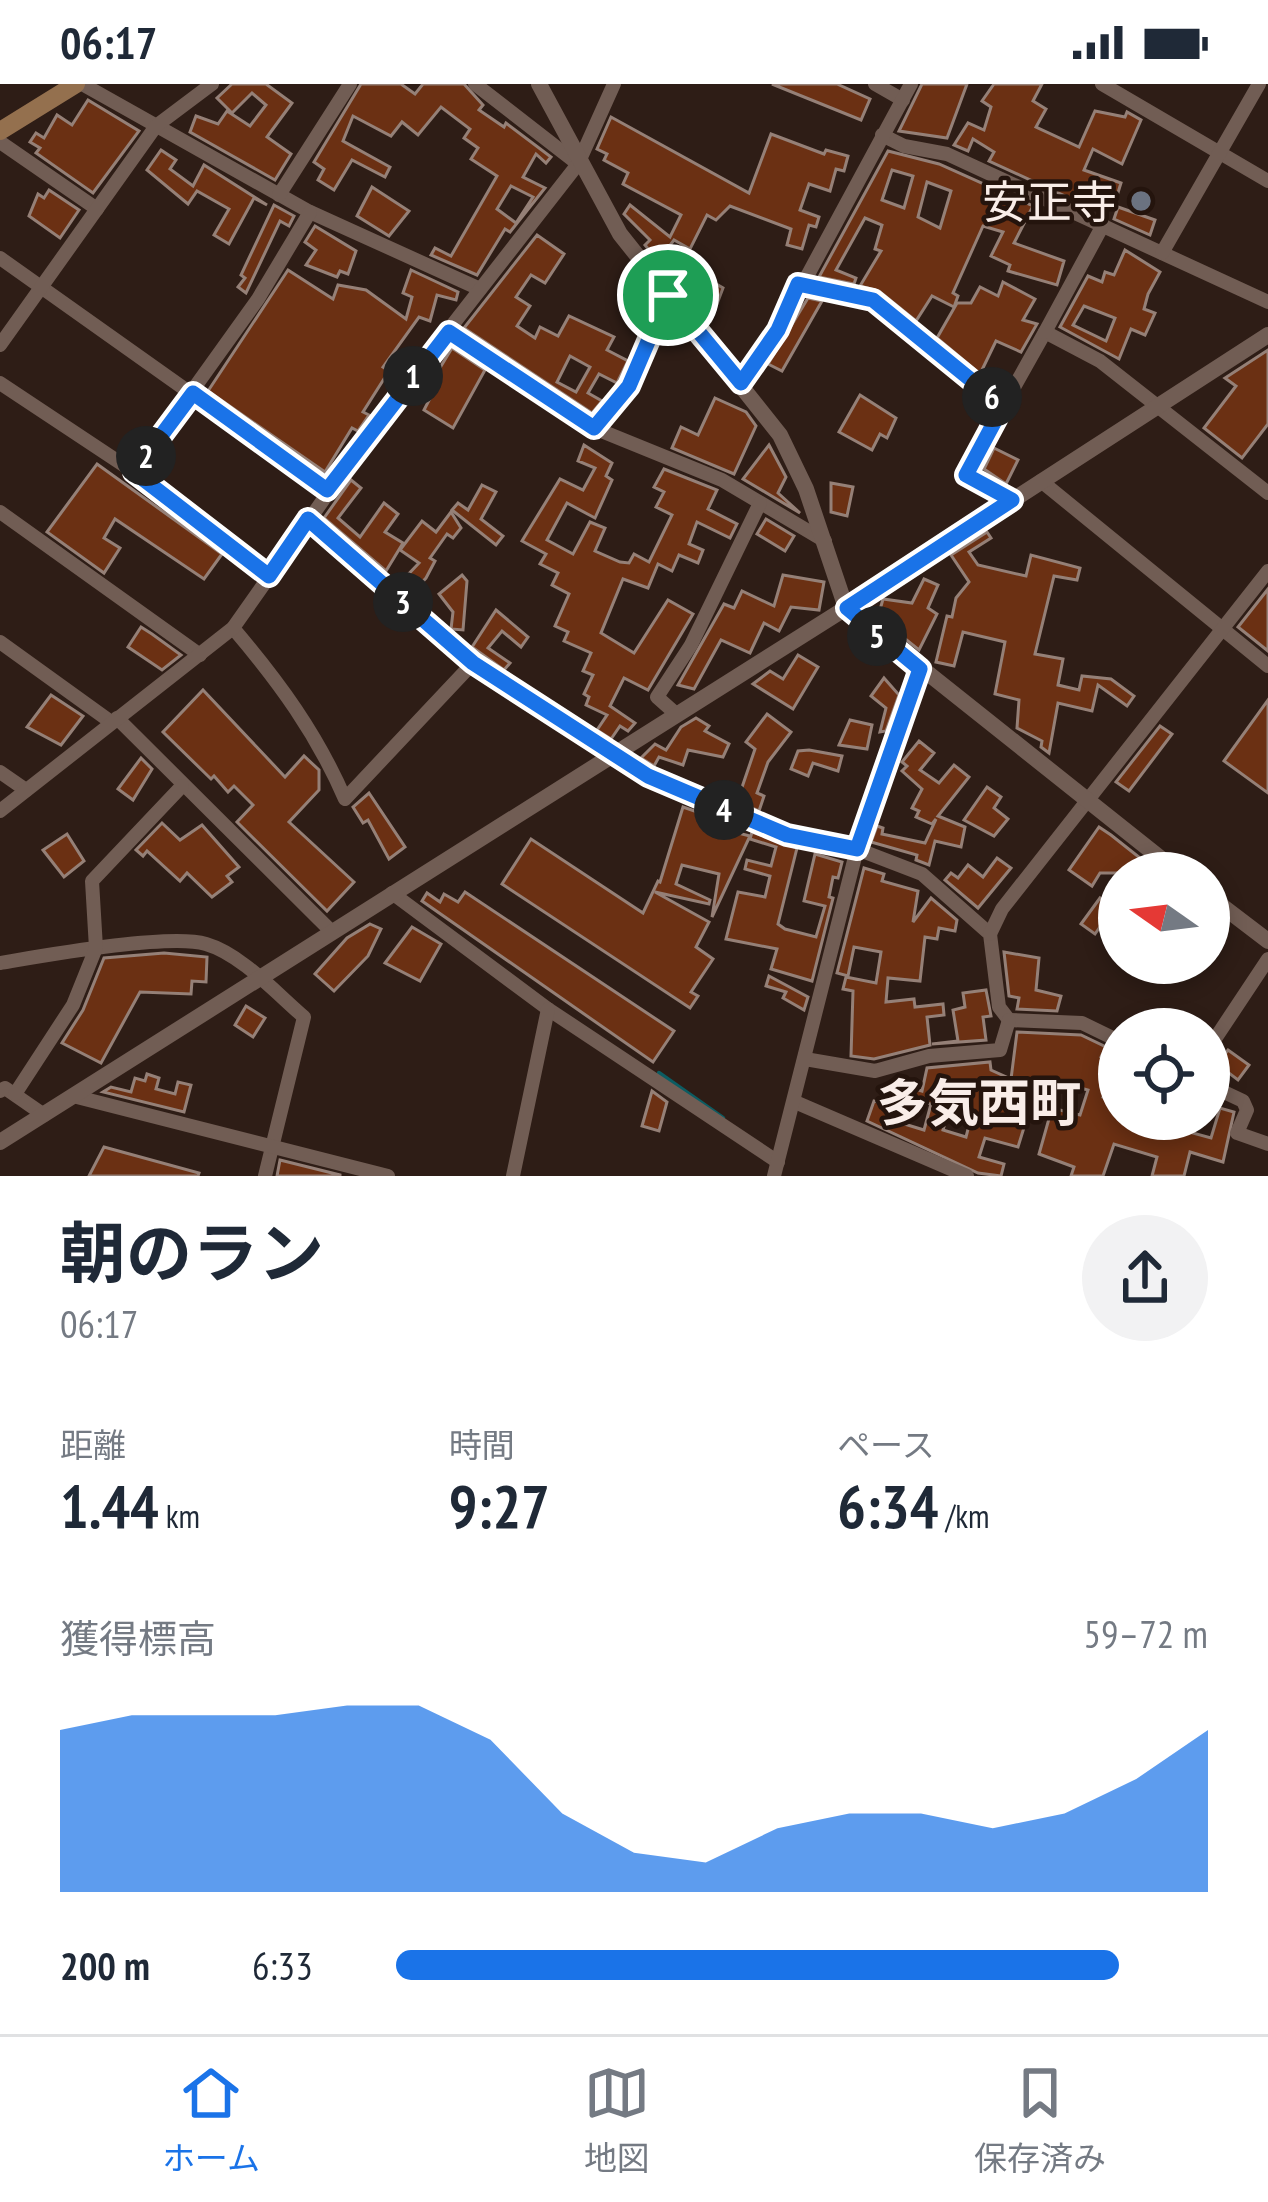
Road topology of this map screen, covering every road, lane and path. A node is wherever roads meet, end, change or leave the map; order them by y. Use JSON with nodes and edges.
{"nodes":[{"id":1,"x":80,"y":84,"type":"edge"},
{"id":2,"x":212,"y":84,"type":"edge"},
{"id":3,"x":350,"y":84,"type":"edge"},
{"id":4,"x":475,"y":84,"type":"edge"},
{"id":5,"x":539,"y":84,"type":"edge"},
{"id":6,"x":614,"y":84,"type":"edge"},
{"id":7,"x":875,"y":84,"type":"edge"},
{"id":8,"x":911,"y":84,"type":"edge"},
{"id":9,"x":1102,"y":84,"type":"edge"},
{"id":10,"x":1259,"y":84,"type":"edge"},
{"id":11,"x":903,"y":100,"type":"junction"},
{"id":12,"x":156,"y":126,"type":"junction"},
{"id":13,"x":0,"y":130,"type":"edge"},
{"id":14,"x":883,"y":135,"type":"junction"},
{"id":15,"x":0,"y":142,"type":"edge"},
{"id":16,"x":1220,"y":151,"type":"junction"},
{"id":17,"x":578,"y":164,"type":"junction"},
{"id":18,"x":1268,"y":181,"type":"edge"},
{"id":19,"x":279,"y":196,"type":"junction"},
{"id":20,"x":97,"y":209,"type":"junction"},
{"id":21,"x":310,"y":212,"type":"junction"},
{"id":22,"x":1103,"y":226,"type":"junction"},
{"id":23,"x":1162,"y":253,"type":"junction"},
{"id":24,"x":0,"y":258,"type":"edge"},
{"id":25,"x":798,"y":284,"type":"junction"},
{"id":26,"x":41,"y":287,"type":"junction"},
{"id":27,"x":480,"y":289,"type":"junction"},
{"id":28,"x":668,"y":295,"type":"junction"},
{"id":29,"x":1268,"y":302,"type":"edge"},
{"id":30,"x":449,"y":332,"type":"junction"},
{"id":31,"x":1045,"y":332,"type":"junction"},
{"id":32,"x":1268,"y":334,"type":"edge"},
{"id":33,"x":0,"y":345,"type":"edge"},
{"id":34,"x":0,"y":382,"type":"edge"},
{"id":35,"x":741,"y":383,"type":"junction"},
{"id":36,"x":193,"y":393,"type":"junction"},
{"id":37,"x":1003,"y":406,"type":"junction"},
{"id":38,"x":1156,"y":406,"type":"junction"},
{"id":39,"x":594,"y":428,"type":"junction"},
{"id":40,"x":134,"y":472,"type":"junction"},
{"id":41,"x":1041,"y":481,"type":"junction"},
{"id":42,"x":327,"y":490,"type":"junction"},
{"id":43,"x":1268,"y":494,"type":"edge"},
{"id":44,"x":1012,"y":500,"type":"junction"},
{"id":45,"x":760,"y":503,"type":"junction"},
{"id":46,"x":0,"y":512,"type":"edge"},
{"id":47,"x":308,"y":519,"type":"junction"},
{"id":48,"x":825,"y":541,"type":"junction"},
{"id":49,"x":1268,"y":571,"type":"edge"},
{"id":50,"x":269,"y":576,"type":"junction"},
{"id":51,"x":847,"y":608,"type":"junction"},
{"id":52,"x":233,"y":628,"type":"junction"},
{"id":53,"x":1222,"y":629,"type":"junction"},
{"id":54,"x":0,"y":642,"type":"edge"},
{"id":55,"x":200,"y":655,"type":"junction"},
{"id":56,"x":473,"y":663,"type":"junction"},
{"id":57,"x":1268,"y":666,"type":"edge"},
{"id":58,"x":920,"y":669,"type":"junction"},
{"id":59,"x":675,"y":713,"type":"junction"},
{"id":60,"x":114,"y":720,"type":"junction"},
{"id":61,"x":615,"y":751,"type":"junction"},
{"id":62,"x":0,"y":772,"type":"edge"},
{"id":63,"x":182,"y":786,"type":"junction"},
{"id":64,"x":26,"y":790,"type":"junction"},
{"id":65,"x":1086,"y":802,"type":"junction"},
{"id":66,"x":0,"y":811,"type":"edge"},
{"id":67,"x":857,"y":849,"type":"junction"},
{"id":68,"x":1151,"y":852,"type":"edge"},
{"id":69,"x":392,"y":892,"type":"junction"},
{"id":70,"x":1230,"y":912,"type":"edge"},
{"id":71,"x":330,"y":930,"type":"junction"},
{"id":72,"x":990,"y":934,"type":"junction"},
{"id":73,"x":1268,"y":941,"type":"edge"},
{"id":74,"x":96,"y":948,"type":"junction"},
{"id":75,"x":1268,"y":959,"type":"edge"},
{"id":76,"x":0,"y":963,"type":"edge"},
{"id":77,"x":257,"y":976,"type":"junction"},
{"id":78,"x":548,"y":1009,"type":"junction"},
{"id":79,"x":1230,"y":1016,"type":"edge"},
{"id":80,"x":1010,"y":1020,"type":"junction"},
{"id":81,"x":1098,"y":1031,"type":"edge"},
{"id":82,"x":806,"y":1059,"type":"junction"},
{"id":83,"x":8,"y":1092,"type":"edge"},
{"id":84,"x":1230,"y":1095,"type":"edge"},
{"id":85,"x":73,"y":1096,"type":"junction"},
{"id":86,"x":795,"y":1102,"type":"junction"},
{"id":87,"x":44,"y":1114,"type":"junction"},
{"id":88,"x":0,"y":1142,"type":"edge"},
{"id":89,"x":1268,"y":1144,"type":"edge"},
{"id":90,"x":272,"y":1147,"type":"junction"},
{"id":91,"x":776,"y":1169,"type":"edge"},
{"id":92,"x":265,"y":1176,"type":"edge"},
{"id":93,"x":388,"y":1176,"type":"edge"},
{"id":94,"x":513,"y":1176,"type":"edge"},
{"id":95,"x":968,"y":1176,"type":"edge"}],
"edges":[{"from":1,"to":12,"type":"street"},
{"from":1,"to":13,"type":"main road"},
{"from":2,"to":12,"type":"street"},
{"from":3,"to":19,"type":"street"},
{"from":4,"to":17,"type":"street"},
{"from":5,"to":17,"type":"street"},
{"from":6,"to":17,"type":"street"},
{"from":7,"to":11,"type":"street"},
{"from":8,"to":11,"type":"street"},
{"from":9,"to":16,"type":"street"},
{"from":10,"to":16,"type":"street"},
{"from":11,"to":14,"type":"street"},
{"from":12,"to":19,"type":"street"},
{"from":12,"to":20,"type":"street"},
{"from":14,"to":22,"type":"street"},
{"from":14,"to":25,"type":"street"},
{"from":15,"to":20,"type":"street"},
{"from":16,"to":18,"type":"street"},
{"from":16,"to":23,"type":"street"},
{"from":17,"to":27,"type":"street"},
{"from":17,"to":28,"type":"street"},
{"from":19,"to":21,"type":"street"},
{"from":20,"to":26,"type":"street"},
{"from":21,"to":27,"type":"street"},
{"from":21,"to":36,"type":"street"},
{"from":22,"to":23,"type":"street"},
{"from":22,"to":31,"type":"street"},
{"from":23,"to":29,"type":"street"},
{"from":24,"to":26,"type":"street"},
{"from":25,"to":35,"type":"street"},
{"from":25,"to":37,"type":"street"},
{"from":26,"to":33,"type":"street"},
{"from":26,"to":36,"type":"street"},
{"from":27,"to":30,"type":"street"},
{"from":28,"to":35,"type":"street"},
{"from":28,"to":39,"type":"street"},
{"from":30,"to":39,"type":"street"},
{"from":30,"to":42,"type":"street"},
{"from":31,"to":37,"type":"street"},
{"from":31,"to":38,"type":"street"},
{"from":32,"to":38,"type":"street"},
{"from":34,"to":40,"type":"street"},
{"from":35,"to":48,"type":"street"},
{"from":36,"to":40,"type":"street"},
{"from":36,"to":42,"type":"street"},
{"from":37,"to":44,"type":"street"},
{"from":38,"to":41,"type":"street"},
{"from":38,"to":43,"type":"street"},
{"from":39,"to":45,"type":"street"},
{"from":40,"to":50,"type":"street"},
{"from":41,"to":44,"type":"street"},
{"from":41,"to":53,"type":"street"},
{"from":42,"to":47,"type":"street"},
{"from":44,"to":51,"type":"street"},
{"from":45,"to":48,"type":"street"},
{"from":45,"to":59,"type":"street"},
{"from":46,"to":55,"type":"street"},
{"from":47,"to":50,"type":"street"},
{"from":47,"to":56,"type":"street"},
{"from":48,"to":51,"type":"street"},
{"from":49,"to":53,"type":"street"},
{"from":50,"to":52,"type":"street"},
{"from":51,"to":58,"type":"street"},
{"from":51,"to":59,"type":"street"},
{"from":52,"to":55,"type":"street"},
{"from":52,"to":56,"type":"street"},
{"from":53,"to":57,"type":"street"},
{"from":53,"to":65,"type":"street"},
{"from":54,"to":60,"type":"street"},
{"from":55,"to":60,"type":"street"},
{"from":56,"to":61,"type":"street"},
{"from":58,"to":65,"type":"street"},
{"from":58,"to":67,"type":"street"},
{"from":59,"to":61,"type":"street"},
{"from":60,"to":63,"type":"street"},
{"from":60,"to":64,"type":"street"},
{"from":61,"to":67,"type":"street"},
{"from":61,"to":69,"type":"street"},
{"from":62,"to":64,"type":"street"},
{"from":63,"to":71,"type":"street"},
{"from":63,"to":74,"type":"street"},
{"from":64,"to":66,"type":"street"},
{"from":65,"to":68,"type":"street"},
{"from":65,"to":72,"type":"street"},
{"from":67,"to":72,"type":"street"},
{"from":67,"to":82,"type":"street"},
{"from":69,"to":71,"type":"street"},
{"from":69,"to":78,"type":"street"},
{"from":70,"to":73,"type":"street"},
{"from":71,"to":77,"type":"street"},
{"from":72,"to":80,"type":"street"},
{"from":74,"to":76,"type":"street"},
{"from":74,"to":77,"type":"street"},
{"from":74,"to":83,"type":"street"},
{"from":75,"to":79,"type":"street"},
{"from":77,"to":85,"type":"street"},
{"from":77,"to":90,"type":"street"},
{"from":78,"to":91,"type":"street"},
{"from":78,"to":94,"type":"street"},
{"from":80,"to":81,"type":"street"},
{"from":80,"to":82,"type":"street"},
{"from":82,"to":86,"type":"street"},
{"from":83,"to":87,"type":"street"},
{"from":84,"to":89,"type":"street"},
{"from":85,"to":87,"type":"street"},
{"from":85,"to":90,"type":"street"},
{"from":86,"to":91,"type":"street"},
{"from":86,"to":95,"type":"street"},
{"from":87,"to":88,"type":"street"},
{"from":90,"to":92,"type":"street"},
{"from":90,"to":93,"type":"street"}]}
